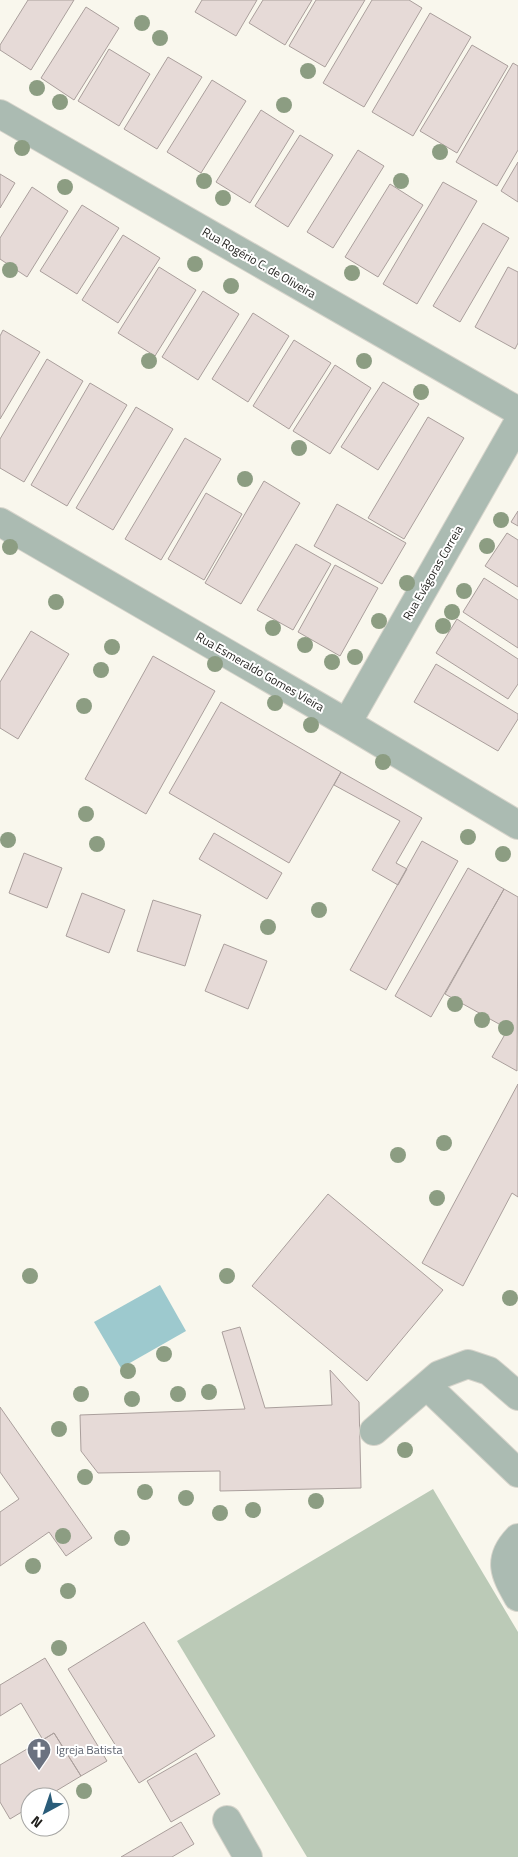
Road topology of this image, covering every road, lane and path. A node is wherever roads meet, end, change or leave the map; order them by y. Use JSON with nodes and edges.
{"nodes":[{"id":1,"x":0,"y":114,"type":"edge"},
{"id":2,"x":518,"y":411,"type":"edge"},
{"id":3,"x":518,"y":424,"type":"edge"},
{"id":4,"x":0,"y":522,"type":"edge"},
{"id":5,"x":347,"y":723,"type":"junction"},
{"id":6,"x":518,"y":825,"type":"edge"},
{"id":7,"x":427,"y":1386,"type":"junction"},
{"id":8,"x":518,"y":1396,"type":"edge"},
{"id":9,"x":374,"y":1431,"type":"dead end"},
{"id":10,"x":518,"y":1473,"type":"edge"},
{"id":11,"x":518,"y":1538,"type":"edge"},
{"id":12,"x":518,"y":1597,"type":"edge"},
{"id":13,"x":227,"y":1820,"type":"dead end"},
{"id":14,"x":248,"y":1857,"type":"edge"}],
"edges":[{"from":1,"to":2,"type":"street","name":"Rua Rogério C. de Oliveira"},
{"from":3,"to":5,"type":"street","name":"Rua Evágoras Correia"},
{"from":4,"to":5,"type":"street","name":"Rua Esmeraldo Gomes Vieira"},
{"from":5,"to":6,"type":"street","name":"Rua Esmeraldo Gomes Vieira"},
{"from":7,"to":8,"type":"street"},
{"from":7,"to":9,"type":"street"},
{"from":7,"to":10,"type":"street"},
{"from":11,"to":12,"type":"street"},
{"from":13,"to":14,"type":"street"}]}
